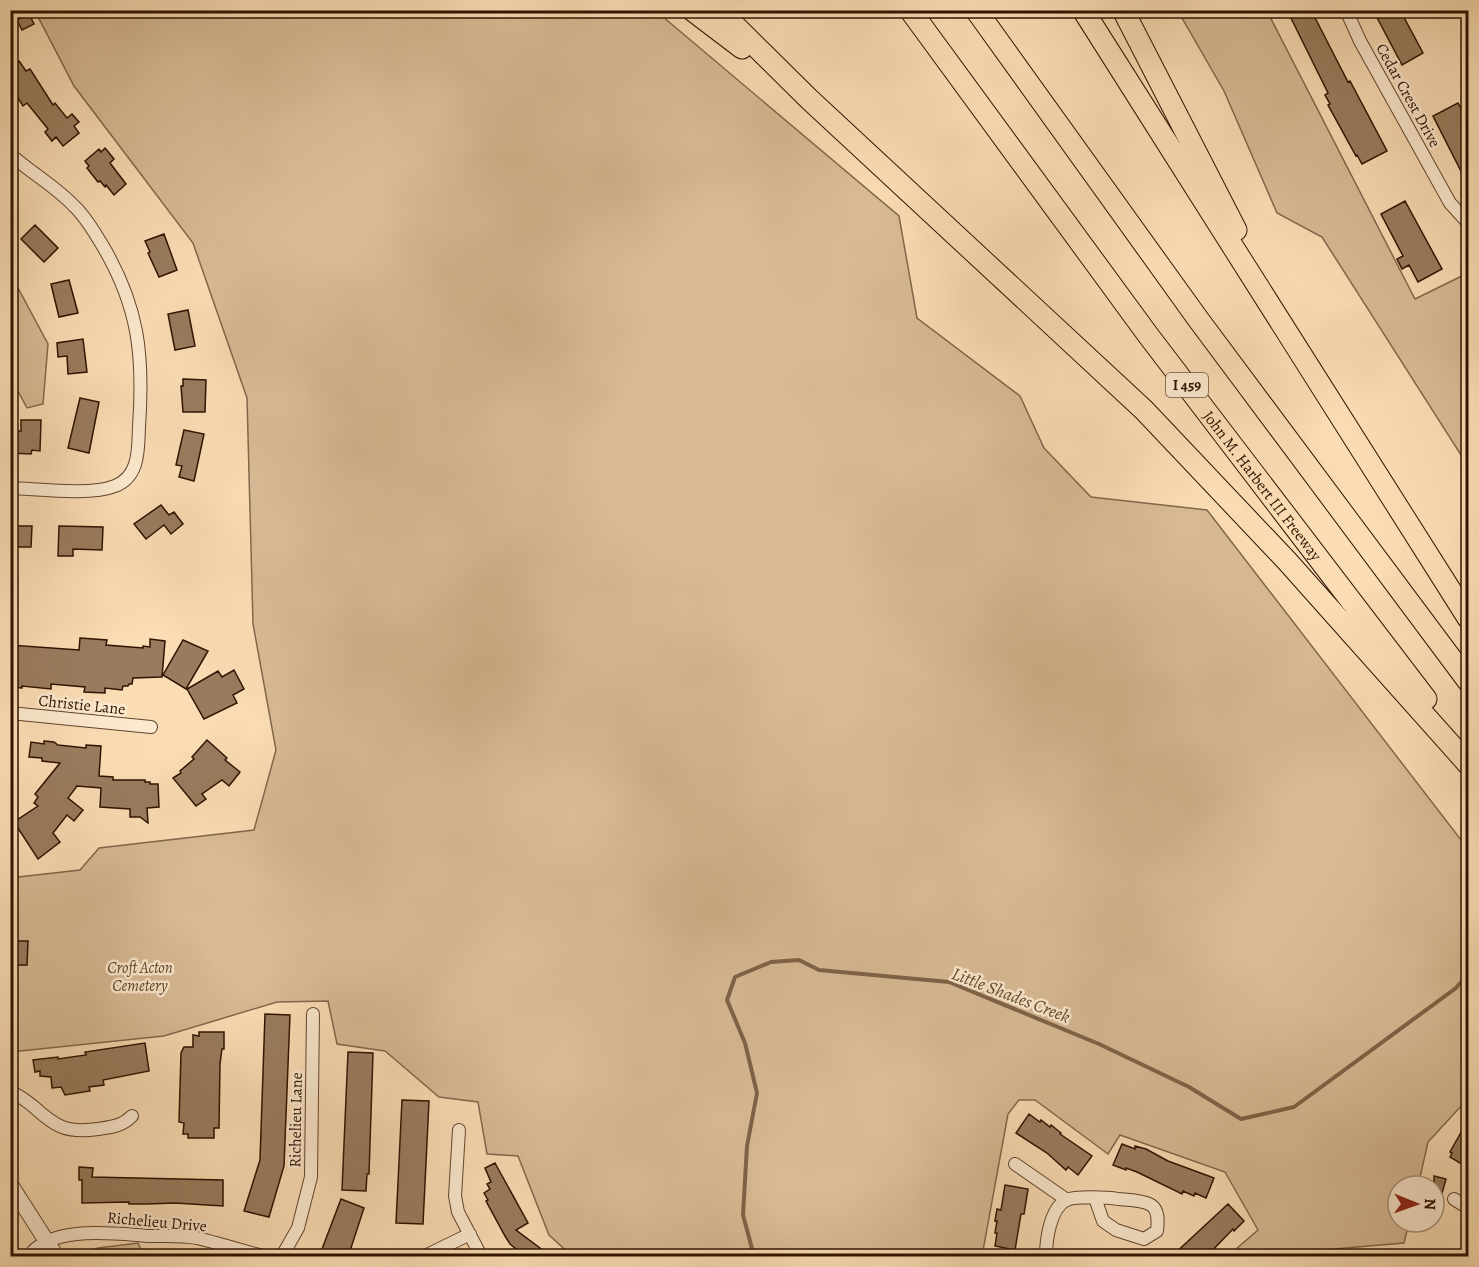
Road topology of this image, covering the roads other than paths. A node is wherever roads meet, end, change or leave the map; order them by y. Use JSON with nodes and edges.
{"nodes":[{"id":1,"x":692,"y":10,"type":"edge"},
{"id":2,"x":719,"y":10,"type":"edge"},
{"id":3,"x":910,"y":10,"type":"edge"},
{"id":4,"x":976,"y":10,"type":"edge"},
{"id":5,"x":1083,"y":10,"type":"edge"},
{"id":6,"x":1123,"y":10,"type":"edge"},
{"id":7,"x":1346,"y":10,"type":"edge"},
{"id":8,"x":809,"y":99,"type":"junction"},
{"id":9,"x":10,"y":154,"type":"edge"},
{"id":10,"x":1468,"y":223,"type":"edge"},
{"id":11,"x":1339,"y":417,"type":"junction"},
{"id":12,"x":10,"y":488,"type":"edge"},
{"id":13,"x":1468,"y":618,"type":"edge"},
{"id":14,"x":1468,"y":681,"type":"edge"},
{"id":15,"x":10,"y":713,"type":"edge"},
{"id":16,"x":151,"y":727,"type":"dead end"},
{"id":17,"x":1468,"y":757,"type":"edge"},
{"id":18,"x":1468,"y":764,"type":"edge"},
{"id":19,"x":313,"y":1014,"type":"dead end"},
{"id":20,"x":10,"y":1092,"type":"edge"},
{"id":21,"x":132,"y":1116,"type":"dead end"},
{"id":22,"x":459,"y":1130,"type":"dead end"},
{"id":23,"x":1016,"y":1164,"type":"dead end"},
{"id":24,"x":10,"y":1184,"type":"edge"},
{"id":25,"x":1095,"y":1198,"type":"junction"},
{"id":26,"x":1454,"y":1199,"type":"dead end"},
{"id":27,"x":1067,"y":1200,"type":"junction"},
{"id":28,"x":1468,"y":1208,"type":"edge"},
{"id":29,"x":470,"y":1234,"type":"junction"},
{"id":30,"x":47,"y":1242,"type":"junction"},
{"id":31,"x":29,"y":1257,"type":"edge"},
{"id":32,"x":56,"y":1257,"type":"edge"},
{"id":33,"x":264,"y":1257,"type":"edge"},
{"id":34,"x":282,"y":1257,"type":"edge"},
{"id":35,"x":425,"y":1257,"type":"edge"},
{"id":36,"x":482,"y":1257,"type":"edge"},
{"id":37,"x":1046,"y":1257,"type":"edge"}],
"edges":[{"from":1,"to":8,"type":"highway"},
{"from":2,"to":8,"type":"highway"},
{"from":3,"to":17,"type":"highway","name":"John M. Harbert III Freeway","number":"I 459"},
{"from":4,"to":14,"type":"highway","number":"I 459"},
{"from":5,"to":11,"type":"highway"},
{"from":6,"to":11,"type":"highway"},
{"from":7,"to":10,"type":"street","name":"Cedar Crest Drive"},
{"from":8,"to":18,"type":"highway"},
{"from":9,"to":12,"type":"street"},
{"from":11,"to":13,"type":"highway"},
{"from":15,"to":16,"type":"street","name":"Christie Lane"},
{"from":19,"to":34,"type":"street","name":"Richelieu Lane"},
{"from":20,"to":21,"type":"street"},
{"from":22,"to":29,"type":"street"},
{"from":23,"to":27,"type":"street"},
{"from":24,"to":30,"type":"street"},
{"from":25,"to":25,"type":"street"},
{"from":25,"to":27,"type":"street"},
{"from":26,"to":28,"type":"street"},
{"from":27,"to":37,"type":"street"},
{"from":29,"to":35,"type":"street"},
{"from":29,"to":36,"type":"street"},
{"from":30,"to":31,"type":"street"},
{"from":30,"to":32,"type":"street"},
{"from":30,"to":33,"type":"street","name":"Richelieu Drive"}]}
